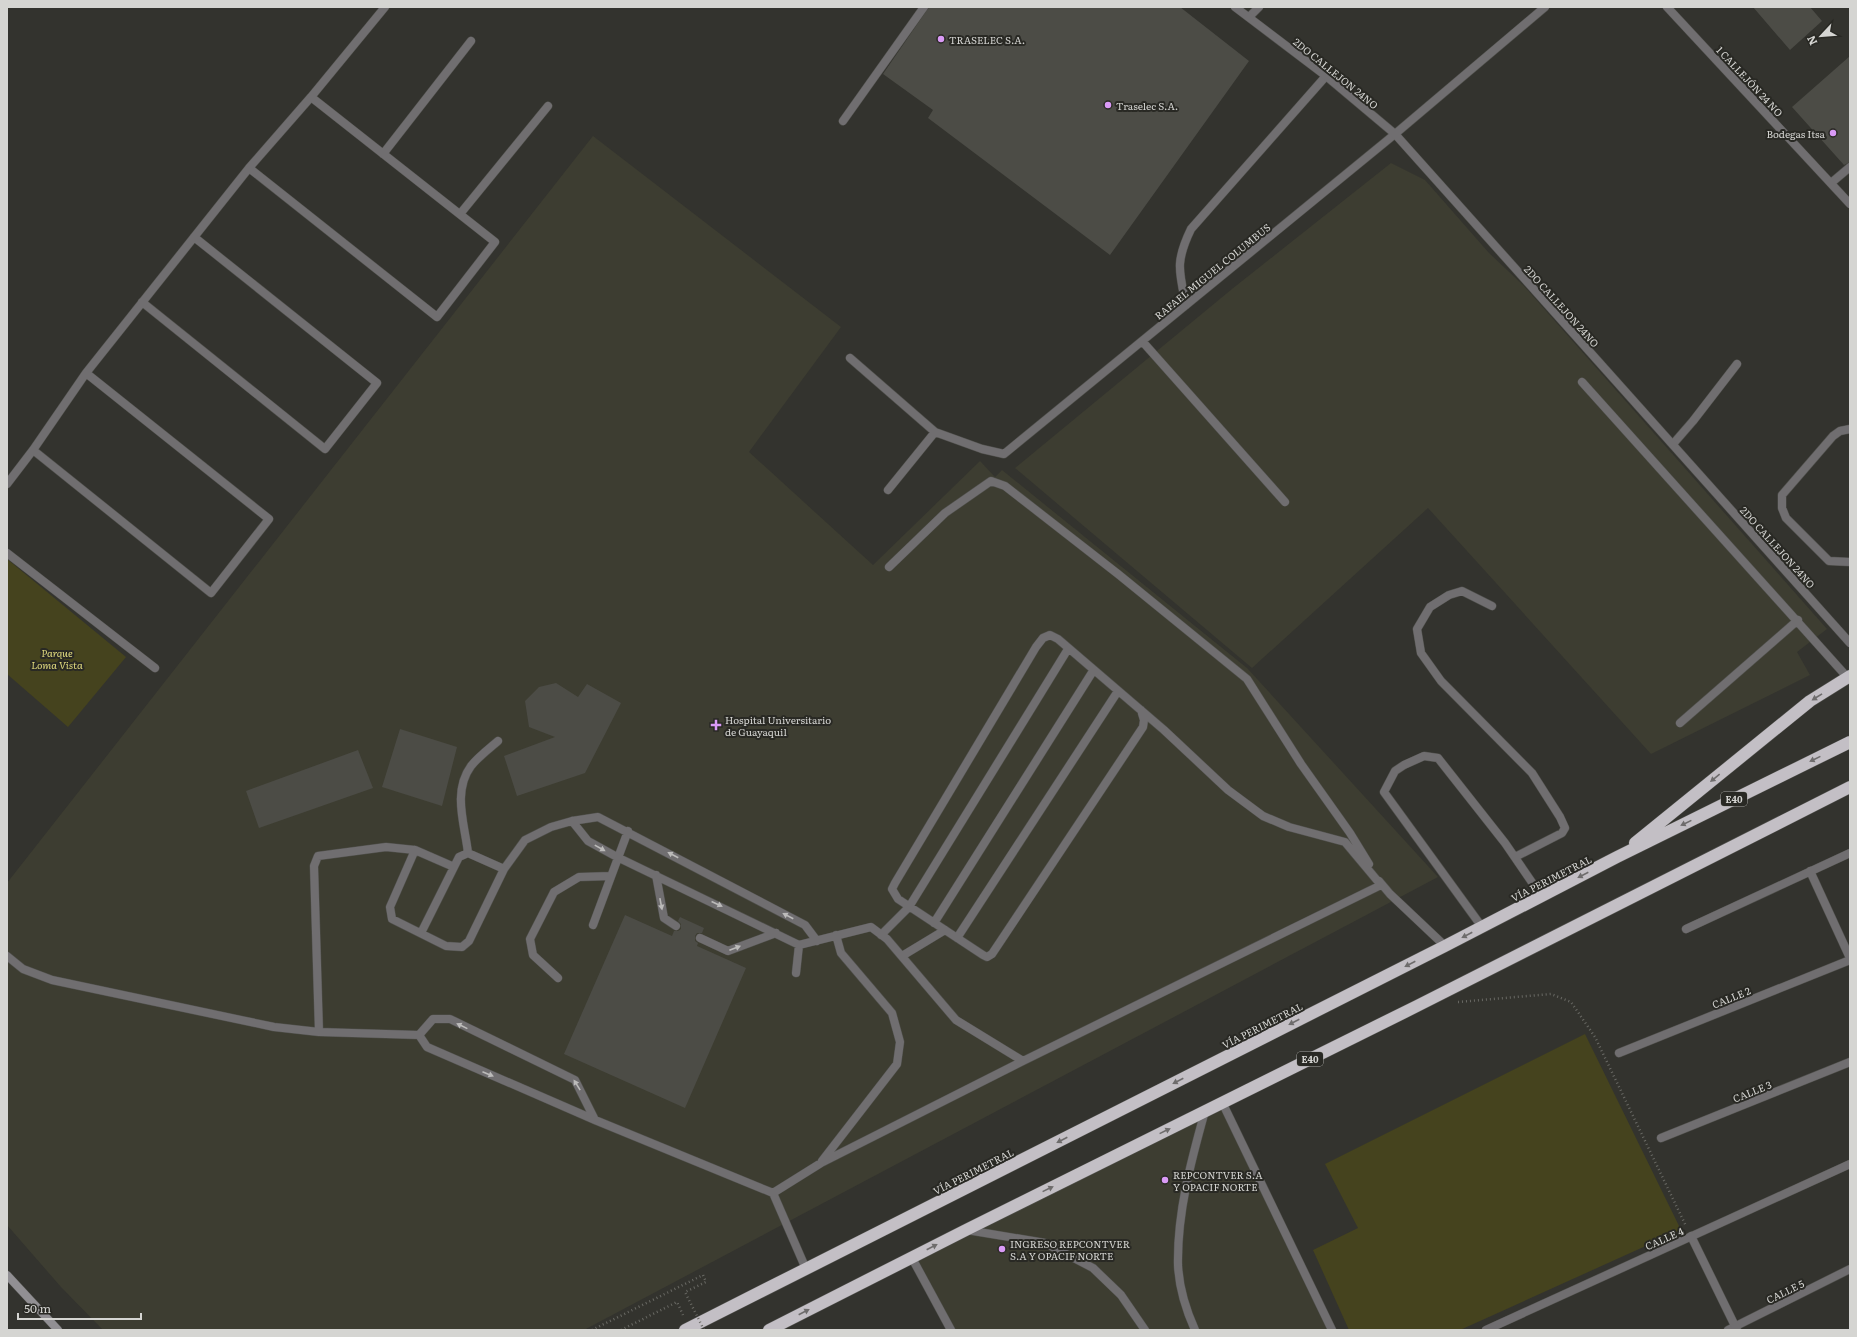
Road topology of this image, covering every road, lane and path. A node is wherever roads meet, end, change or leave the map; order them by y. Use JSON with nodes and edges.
{"nodes":[{"id":1,"x":385,"y":7,"type":"edge"},
{"id":2,"x":924,"y":7,"type":"edge"},
{"id":3,"x":1235,"y":7,"type":"edge"},
{"id":4,"x":1259,"y":7,"type":"edge"},
{"id":5,"x":1545,"y":7,"type":"edge"},
{"id":6,"x":1667,"y":7,"type":"edge"},
{"id":7,"x":1248,"y":17,"type":"junction"},
{"id":8,"x":471,"y":41,"type":"dead end"},
{"id":9,"x":1326,"y":76,"type":"junction"},
{"id":10,"x":311,"y":97,"type":"junction"},
{"id":11,"x":548,"y":106,"type":"dead end"},
{"id":12,"x":842,"y":121,"type":"dead end"},
{"id":13,"x":1396,"y":134,"type":"junction"},
{"id":14,"x":384,"y":154,"type":"junction"},
{"id":15,"x":1850,"y":167,"type":"edge"},
{"id":16,"x":248,"y":168,"type":"junction"},
{"id":17,"x":1831,"y":183,"type":"junction"},
{"id":18,"x":1850,"y":204,"type":"edge"},
{"id":19,"x":460,"y":214,"type":"junction"},
{"id":20,"x":194,"y":236,"type":"junction"},
{"id":21,"x":142,"y":302,"type":"junction"},
{"id":22,"x":1186,"y":305,"type":"junction"},
{"id":23,"x":1142,"y":341,"type":"junction"},
{"id":24,"x":850,"y":358,"type":"dead end"},
{"id":25,"x":1737,"y":364,"type":"dead end"},
{"id":26,"x":86,"y":373,"type":"junction"},
{"id":27,"x":1582,"y":382,"type":"dead end"},
{"id":28,"x":1850,"y":429,"type":"edge"},
{"id":29,"x":935,"y":432,"type":"junction"},
{"id":30,"x":1673,"y":444,"type":"junction"},
{"id":31,"x":33,"y":450,"type":"junction"},
{"id":32,"x":7,"y":484,"type":"edge"},
{"id":33,"x":888,"y":490,"type":"dead end"},
{"id":34,"x":1286,"y":502,"type":"dead end"},
{"id":35,"x":7,"y":553,"type":"edge"},
{"id":36,"x":1850,"y":562,"type":"edge"},
{"id":37,"x":889,"y":567,"type":"dead end"},
{"id":38,"x":1492,"y":606,"type":"dead end"},
{"id":39,"x":1798,"y":620,"type":"junction"},
{"id":40,"x":1850,"y":643,"type":"edge"},
{"id":41,"x":1068,"y":648,"type":"junction"},
{"id":42,"x":155,"y":668,"type":"dead end"},
{"id":43,"x":1093,"y":671,"type":"junction"},
{"id":44,"x":1849,"y":677,"type":"edge"},
{"id":45,"x":1118,"y":691,"type":"junction"},
{"id":46,"x":1141,"y":710,"type":"junction"},
{"id":47,"x":1680,"y":723,"type":"dead end"},
{"id":48,"x":498,"y":740,"type":"dead end"},
{"id":49,"x":1850,"y":742,"type":"edge"},
{"id":50,"x":1848,"y":788,"type":"edge"},
{"id":51,"x":572,"y":821,"type":"junction"},
{"id":52,"x":628,"y":831,"type":"junction"},
{"id":53,"x":415,"y":850,"type":"junction"},
{"id":54,"x":468,"y":853,"type":"junction"},
{"id":55,"x":1850,"y":853,"type":"edge"},
{"id":56,"x":617,"y":857,"type":"junction"},
{"id":57,"x":1618,"y":857,"type":"junction"},
{"id":58,"x":1515,"y":858,"type":"junction"},
{"id":59,"x":454,"y":867,"type":"junction"},
{"id":60,"x":504,"y":869,"type":"junction"},
{"id":61,"x":1810,"y":871,"type":"junction"},
{"id":62,"x":656,"y":875,"type":"junction"},
{"id":63,"x":611,"y":876,"type":"junction"},
{"id":64,"x":1381,"y":885,"type":"junction"},
{"id":65,"x":1542,"y":897,"type":"junction"},
{"id":66,"x":909,"y":907,"type":"junction"},
{"id":67,"x":934,"y":923,"type":"junction"},
{"id":68,"x":593,"y":925,"type":"dead end"},
{"id":69,"x":676,"y":926,"type":"dead end"},
{"id":70,"x":1482,"y":927,"type":"junction"},
{"id":71,"x":1686,"y":929,"type":"dead end"},
{"id":72,"x":945,"y":930,"type":"junction"},
{"id":73,"x":421,"y":933,"type":"junction"},
{"id":74,"x":776,"y":933,"type":"junction"},
{"id":75,"x":881,"y":934,"type":"junction"},
{"id":76,"x":836,"y":935,"type":"junction"},
{"id":77,"x":700,"y":938,"type":"dead end"},
{"id":78,"x":958,"y":938,"type":"junction"},
{"id":79,"x":817,"y":941,"type":"junction"},
{"id":80,"x":799,"y":945,"type":"junction"},
{"id":81,"x":1445,"y":946,"type":"junction"},
{"id":82,"x":7,"y":956,"type":"edge"},
{"id":83,"x":902,"y":956,"type":"junction"},
{"id":84,"x":1850,"y":959,"type":"edge"},
{"id":85,"x":796,"y":973,"type":"dead end"},
{"id":86,"x":558,"y":978,"type":"dead end"},
{"id":87,"x":1457,"y":1002,"type":"dead end"},
{"id":88,"x":319,"y":1032,"type":"junction"},
{"id":89,"x":419,"y":1035,"type":"junction"},
{"id":90,"x":1619,"y":1053,"type":"dead end"},
{"id":91,"x":1023,"y":1061,"type":"junction"},
{"id":92,"x":1850,"y":1062,"type":"edge"},
{"id":93,"x":1222,"y":1102,"type":"junction"},
{"id":94,"x":1205,"y":1111,"type":"junction"},
{"id":95,"x":595,"y":1120,"type":"junction"},
{"id":96,"x":1661,"y":1138,"type":"dead end"},
{"id":97,"x":821,"y":1163,"type":"junction"},
{"id":98,"x":1850,"y":1164,"type":"edge"},
{"id":99,"x":773,"y":1193,"type":"junction"},
{"id":100,"x":966,"y":1230,"type":"junction"},
{"id":101,"x":1691,"y":1236,"type":"junction"},
{"id":102,"x":912,"y":1258,"type":"junction"},
{"id":103,"x":806,"y":1269,"type":"junction"},
{"id":104,"x":1850,"y":1269,"type":"edge"},
{"id":105,"x":7,"y":1275,"type":"edge"},
{"id":106,"x":688,"y":1329,"type":"edge"},
{"id":107,"x":1733,"y":1329,"type":"edge"},
{"id":108,"x":58,"y":1330,"type":"edge"},
{"id":109,"x":592,"y":1330,"type":"edge"},
{"id":110,"x":620,"y":1330,"type":"edge"},
{"id":111,"x":704,"y":1330,"type":"edge"},
{"id":112,"x":769,"y":1330,"type":"edge"},
{"id":113,"x":951,"y":1330,"type":"edge"},
{"id":114,"x":1145,"y":1330,"type":"edge"},
{"id":115,"x":1195,"y":1330,"type":"edge"},
{"id":116,"x":1332,"y":1330,"type":"edge"},
{"id":117,"x":1486,"y":1330,"type":"edge"}],
"edges":[{"from":1,"to":10,"type":"street"},
{"from":2,"to":12,"type":"street"},
{"from":3,"to":7,"type":"street","name":"2DO CALLEJON 24NO"},
{"from":4,"to":7,"type":"street"},
{"from":5,"to":13,"type":"street","name":"RAFAEL MIGUEL COLUMBUS"},
{"from":6,"to":17,"type":"street","name":"1 CALLEJÓN 24 NO"},
{"from":7,"to":9,"type":"street","name":"2DO CALLEJON 24NO"},
{"from":8,"to":14,"type":"street"},
{"from":9,"to":13,"type":"street","name":"2DO CALLEJON 24NO"},
{"from":9,"to":22,"type":"street"},
{"from":10,"to":14,"type":"street"},
{"from":10,"to":16,"type":"street"},
{"from":11,"to":19,"type":"street"},
{"from":13,"to":22,"type":"street","name":"RAFAEL MIGUEL COLUMBUS"},
{"from":13,"to":30,"type":"street","name":"2DO CALLEJON 24NO"},
{"from":14,"to":19,"type":"street"},
{"from":15,"to":17,"type":"street"},
{"from":16,"to":19,"type":"street"},
{"from":16,"to":20,"type":"street"},
{"from":17,"to":18,"type":"street","name":"1 CALLEJÓN 24 NO"},
{"from":20,"to":21,"type":"street"},
{"from":20,"to":21,"type":"street"},
{"from":21,"to":26,"type":"street"},
{"from":22,"to":23,"type":"street","name":"RAFAEL MIGUEL COLUMBUS"},
{"from":23,"to":29,"type":"street","name":"RAFAEL MIGUEL COLUMBUS"},
{"from":23,"to":34,"type":"street"},
{"from":24,"to":29,"type":"street"},
{"from":25,"to":30,"type":"street"},
{"from":26,"to":31,"type":"street"},
{"from":26,"to":31,"type":"street"},
{"from":27,"to":39,"type":"street"},
{"from":28,"to":36,"type":"street"},
{"from":29,"to":33,"type":"street"},
{"from":30,"to":40,"type":"street","name":"2DO CALLEJON 24NO"},
{"from":31,"to":32,"type":"street"},
{"from":35,"to":42,"type":"street"},
{"from":37,"to":64,"type":"street"},
{"from":38,"to":58,"type":"street"},
{"from":39,"to":44,"type":"street"},
{"from":39,"to":47,"type":"street"},
{"from":41,"to":43,"type":"street"},
{"from":41,"to":66,"type":"street"},
{"from":41,"to":66,"type":"street"},
{"from":43,"to":45,"type":"street"},
{"from":43,"to":67,"type":"street"},
{"from":44,"to":57,"type":"highway","one_way":true},
{"from":45,"to":46,"type":"street"},
{"from":45,"to":78,"type":"street"},
{"from":46,"to":64,"type":"street"},
{"from":46,"to":78,"type":"street"},
{"from":48,"to":54,"type":"street"},
{"from":49,"to":57,"type":"highway","name":"VÍA PERIMETRAL","number":"E40","one_way":true},
{"from":50,"to":93,"type":"highway","number":"E40"},
{"from":51,"to":52,"type":"street"},
{"from":51,"to":56,"type":"street","one_way":true},
{"from":51,"to":60,"type":"street"},
{"from":52,"to":56,"type":"street"},
{"from":79,"to":52,"type":"street","one_way":true},
{"from":53,"to":59,"type":"street"},
{"from":53,"to":73,"type":"street"},
{"from":53,"to":88,"type":"street"},
{"from":54,"to":59,"type":"street"},
{"from":54,"to":60,"type":"street"},
{"from":55,"to":61,"type":"street"},
{"from":56,"to":62,"type":"street"},
{"from":56,"to":63,"type":"street"},
{"from":57,"to":65,"type":"highway","name":"VÍA PERIMETRAL","number":"E40","one_way":true},
{"from":58,"to":65,"type":"street"},
{"from":58,"to":70,"type":"street"},
{"from":59,"to":73,"type":"street"},
{"from":60,"to":73,"type":"street"},
{"from":61,"to":71,"type":"street"},
{"from":61,"to":84,"type":"street"},
{"from":62,"to":69,"type":"street","one_way":true},
{"from":62,"to":74,"type":"street","one_way":true},
{"from":63,"to":68,"type":"street"},
{"from":63,"to":86,"type":"street"},
{"from":64,"to":81,"type":"street"},
{"from":64,"to":91,"type":"street"},
{"from":65,"to":70,"type":"highway","name":"VÍA PERIMETRAL","number":"E40"},
{"from":66,"to":67,"type":"street"},
{"from":66,"to":75,"type":"street"},
{"from":67,"to":72,"type":"street"},
{"from":70,"to":81,"type":"highway","name":"VÍA PERIMETRAL","number":"E40","one_way":true},
{"from":72,"to":78,"type":"street"},
{"from":72,"to":83,"type":"street"},
{"from":77,"to":74,"type":"street","one_way":true},
{"from":74,"to":80,"type":"street"},
{"from":75,"to":76,"type":"street"},
{"from":75,"to":83,"type":"street"},
{"from":76,"to":79,"type":"street"},
{"from":76,"to":97,"type":"street"},
{"from":79,"to":80,"type":"street"},
{"from":80,"to":85,"type":"street"},
{"from":81,"to":103,"type":"highway","name":"VÍA PERIMETRAL","number":"E40","one_way":true},
{"from":82,"to":88,"type":"street"},
{"from":83,"to":91,"type":"street"},
{"from":84,"to":90,"type":"street","name":"CALLE 2"},
{"from":87,"to":101,"type":"path"},
{"from":88,"to":89,"type":"street"},
{"from":89,"to":95,"type":"street","one_way":true},
{"from":95,"to":89,"type":"street","one_way":true},
{"from":91,"to":97,"type":"street"},
{"from":92,"to":96,"type":"street","name":"CALLE 3"},
{"from":93,"to":94,"type":"highway","number":"E40"},
{"from":93,"to":116,"type":"street"},
{"from":100,"to":94,"type":"highway","number":"E40","one_way":true},
{"from":94,"to":115,"type":"street"},
{"from":95,"to":99,"type":"street"},
{"from":97,"to":99,"type":"street"},
{"from":98,"to":101,"type":"street","name":"CALLE 4"},
{"from":99,"to":103,"type":"street"},
{"from":102,"to":100,"type":"highway","number":"E40","one_way":true},
{"from":100,"to":114,"type":"street"},
{"from":101,"to":107,"type":"street"},
{"from":101,"to":117,"type":"street","name":"CALLE 4"},
{"from":112,"to":102,"type":"highway","number":"E40","one_way":true},
{"from":102,"to":113,"type":"street"},
{"from":103,"to":106,"type":"highway","name":"VÍA PERIMETRAL","number":"E40"},
{"from":104,"to":107,"type":"street","name":"CALLE 5"},
{"from":105,"to":108,"type":"main road"},
{"from":106,"to":110,"type":"path"},
{"from":109,"to":111,"type":"path","bridge":true}]}
